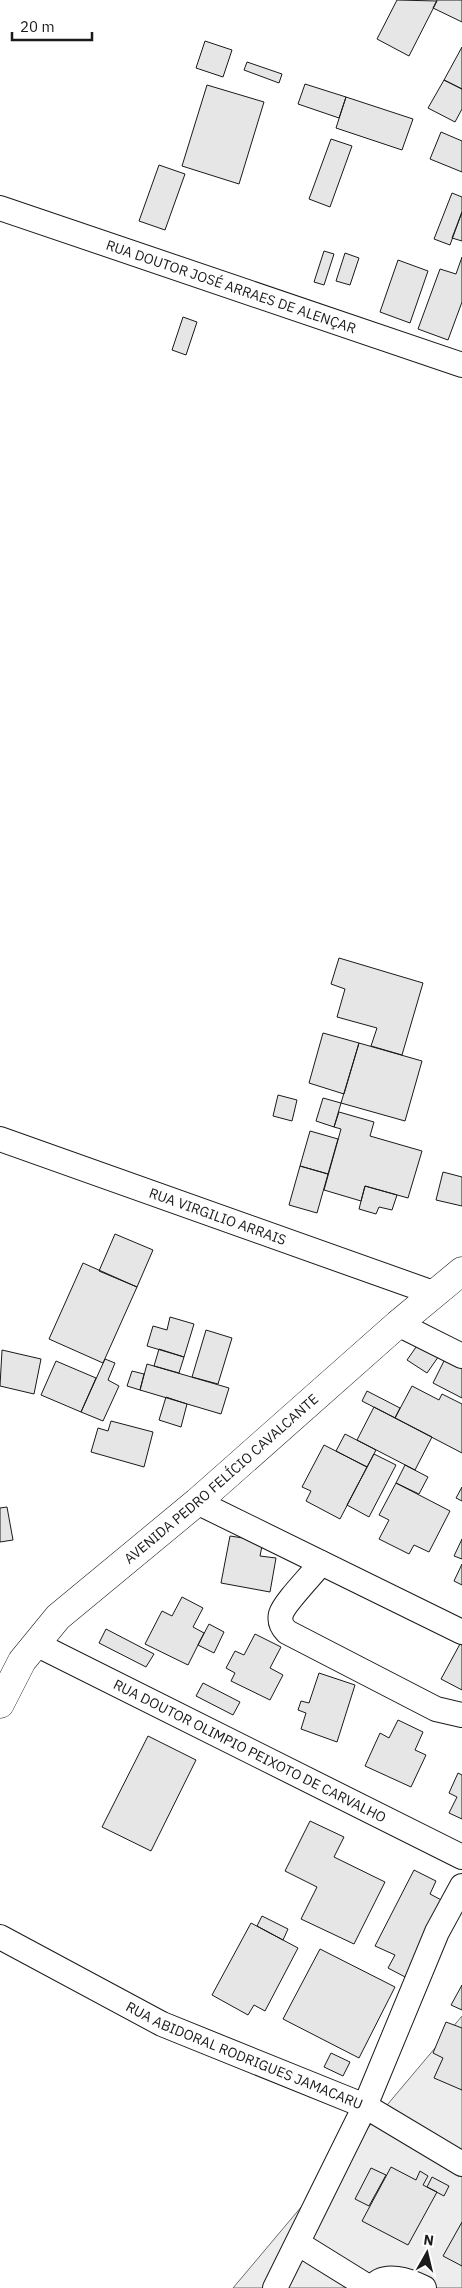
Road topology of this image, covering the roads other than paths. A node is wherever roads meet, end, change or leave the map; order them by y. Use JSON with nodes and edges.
{"nodes":[{"id":1,"x":0,"y":208,"type":"edge"},
{"id":2,"x":462,"y":365,"type":"edge"},
{"id":3,"x":0,"y":1139,"type":"edge"},
{"id":4,"x":462,"y":1271,"type":"edge"},
{"id":5,"x":436,"y":1294,"type":"junction"},
{"id":6,"x":398,"y":1324,"type":"junction"},
{"id":7,"x":462,"y":1356,"type":"edge"},
{"id":8,"x":197,"y":1502,"type":"junction"},
{"id":9,"x":321,"y":1563,"type":"junction"},
{"id":10,"x":462,"y":1632,"type":"edge"},
{"id":11,"x":36,"y":1644,"type":"junction"},
{"id":12,"x":0,"y":1704,"type":"edge"},
{"id":13,"x":462,"y":1715,"type":"edge"},
{"id":14,"x":462,"y":1857,"type":"edge"},
{"id":15,"x":462,"y":1886,"type":"edge"},
{"id":16,"x":0,"y":1937,"type":"edge"},
{"id":17,"x":365,"y":2106,"type":"junction"},
{"id":18,"x":462,"y":2164,"type":"edge"},
{"id":19,"x":299,"y":2244,"type":"junction"},
{"id":20,"x":275,"y":2288,"type":"edge"},
{"id":21,"x":371,"y":2288,"type":"edge"},
{"id":22,"x":424,"y":2288,"type":"edge"}],
"edges":[{"from":1,"to":2,"type":"street","name":"RUA DOUTOR JOSÉ ARRAES DE ALENÇAR"},
{"from":3,"to":5,"type":"street","name":"RUA VIRGILIO ARRAIS"},
{"from":4,"to":5,"type":"street","name":"AVENIDA PEDRO FELÍCIO CAVALCANTE"},
{"from":5,"to":6,"type":"street","name":"AVENIDA PEDRO FELÍCIO CAVALCANTE"},
{"from":6,"to":7,"type":"street"},
{"from":6,"to":8,"type":"street","name":"AVENIDA PEDRO FELÍCIO CAVALCANTE"},
{"from":8,"to":9,"type":"street"},
{"from":8,"to":11,"type":"street","name":"AVENIDA PEDRO FELÍCIO CAVALCANTE"},
{"from":9,"to":10,"type":"street"},
{"from":9,"to":13,"type":"street"},
{"from":11,"to":12,"type":"street","name":"AVENIDA PEDRO FELÍCIO CAVALCANTE"},
{"from":11,"to":14,"type":"street","name":"RUA DOUTOR OLIMPIO PEIXOTO DE CARVALHO"},
{"from":15,"to":17,"type":"street"},
{"from":16,"to":17,"type":"street","name":"RUA ABIDORAL RODRIGUES JAMACARU"},
{"from":17,"to":18,"type":"street"},
{"from":17,"to":19,"type":"street","name":"RUA ABIDORAL RODRIGUES JAMACARU"},
{"from":19,"to":20,"type":"street","name":"RUA ABIDORAL RODRIGUES JAMACARU"},
{"from":19,"to":21,"type":"street"},
{"from":21,"to":22,"type":"street"}]}
